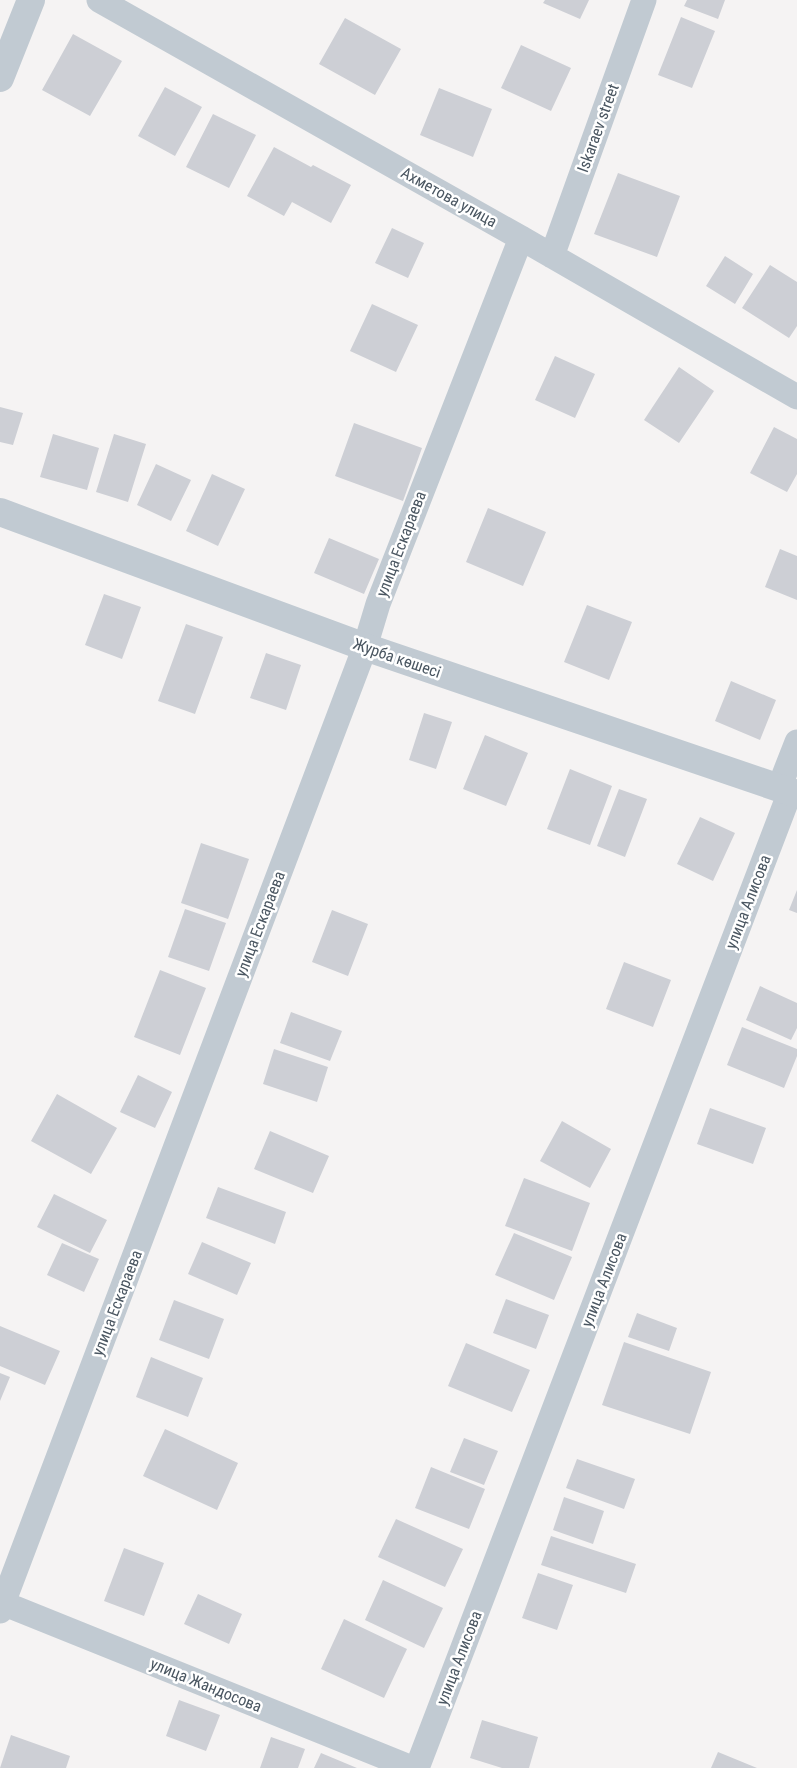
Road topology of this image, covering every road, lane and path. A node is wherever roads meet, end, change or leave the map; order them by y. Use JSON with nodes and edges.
{"nodes":[{"id":1,"x":31,"y":0,"type":"edge"},
{"id":2,"x":99,"y":0,"type":"edge"},
{"id":3,"x":644,"y":0,"type":"edge"},
{"id":4,"x":0,"y":78,"type":"edge"},
{"id":5,"x":521,"y":238,"type":"junction"},
{"id":6,"x":552,"y":256,"type":"junction"},
{"id":7,"x":797,"y":397,"type":"edge"},
{"id":8,"x":0,"y":512,"type":"edge"},
{"id":9,"x":365,"y":647,"type":"junction"},
{"id":10,"x":797,"y":742,"type":"edge"},
{"id":11,"x":789,"y":792,"type":"edge"},
{"id":12,"x":1,"y":1606,"type":"edge"},
{"id":13,"x":412,"y":1768,"type":"edge"},
{"id":14,"x":417,"y":1768,"type":"edge"}],
"edges":[{"from":1,"to":4,"type":"street"},
{"from":2,"to":5,"type":"street","name":"Ахметова улица"},
{"from":3,"to":6,"type":"street","name":"Iskaraev street"},
{"from":5,"to":6,"type":"street","name":"Ахметова улица"},
{"from":5,"to":9,"type":"street","name":"улица Ескараева"},
{"from":6,"to":7,"type":"street","name":"Ахметова улица"},
{"from":8,"to":9,"type":"street","name":"Журба көшесі"},
{"from":9,"to":11,"type":"street","name":"Журба көшесі"},
{"from":9,"to":12,"type":"street","name":"улица Ескараева"},
{"from":10,"to":11,"type":"street","name":"улица Алисова"},
{"from":11,"to":14,"type":"street","name":"улица Алисова"},
{"from":12,"to":13,"type":"street","name":"улица Жандосова"}]}
